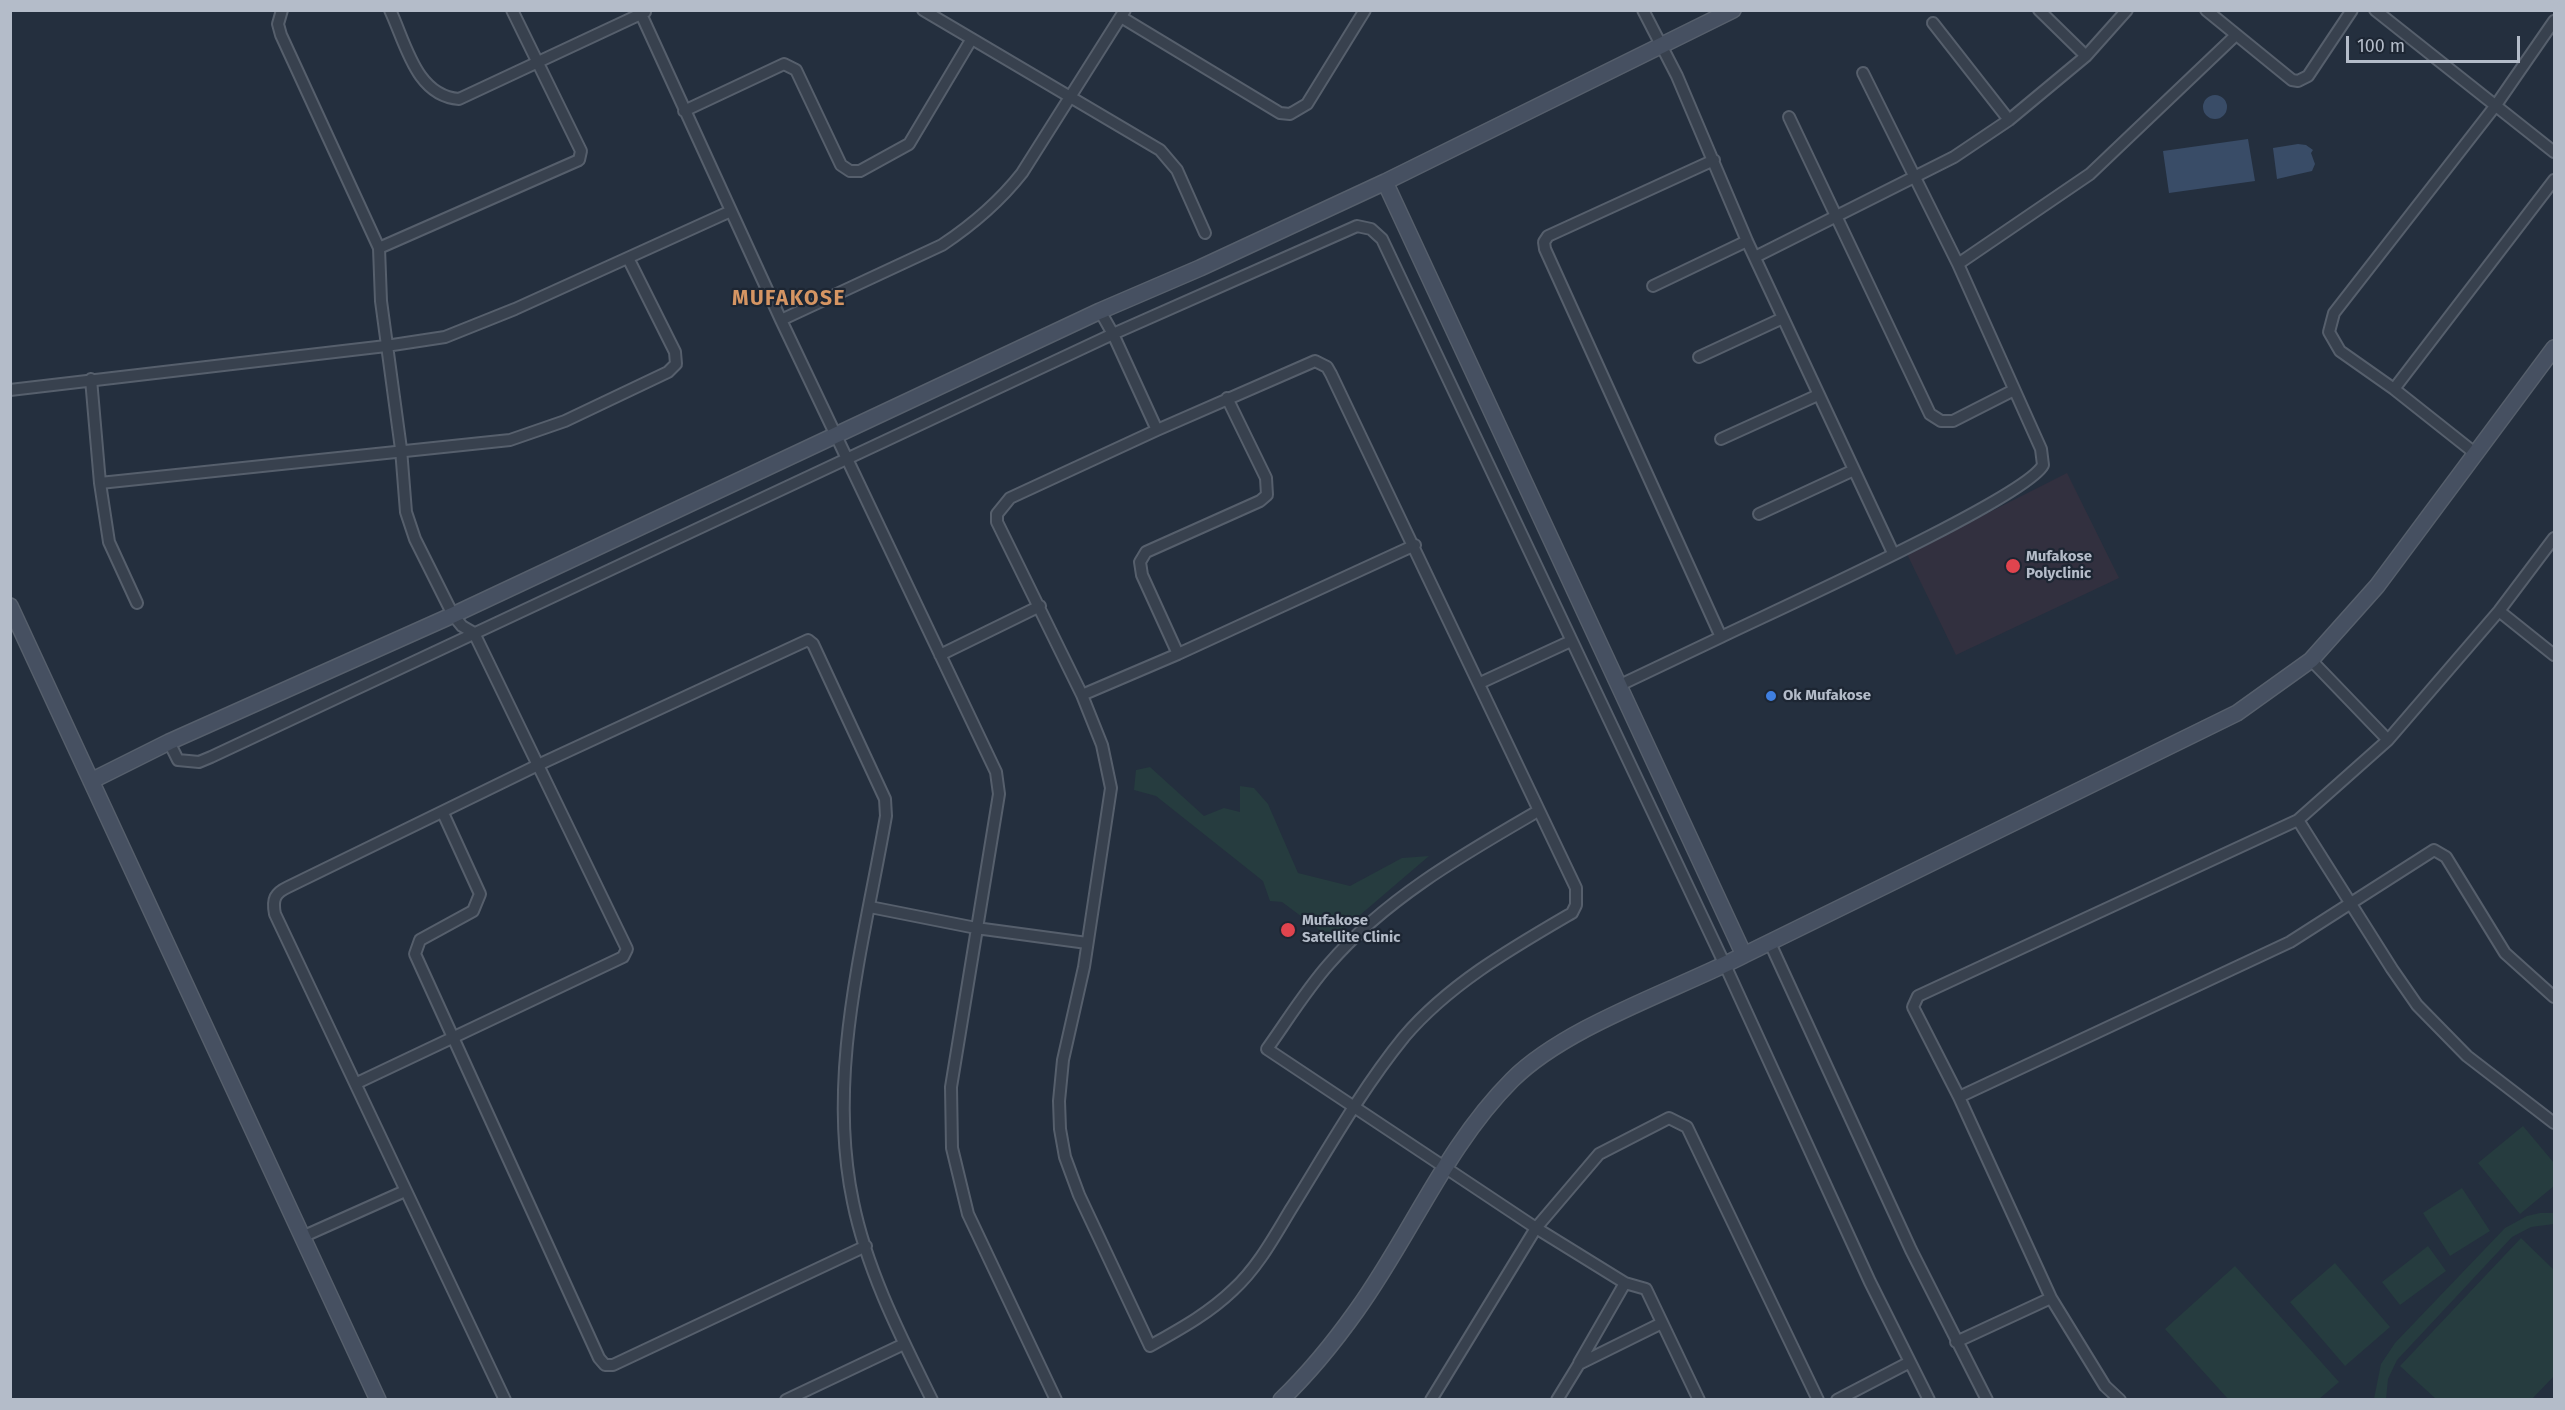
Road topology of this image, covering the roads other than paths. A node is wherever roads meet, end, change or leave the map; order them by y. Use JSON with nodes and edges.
{"nodes":[{"id":1,"x":282,"y":10,"type":"edge"},
{"id":2,"x":390,"y":10,"type":"edge"},
{"id":3,"x":512,"y":10,"type":"edge"},
{"id":4,"x":923,"y":10,"type":"edge"},
{"id":5,"x":1365,"y":10,"type":"edge"},
{"id":6,"x":1643,"y":10,"type":"edge"},
{"id":7,"x":1733,"y":10,"type":"edge"},
{"id":8,"x":2039,"y":10,"type":"edge"},
{"id":9,"x":2127,"y":10,"type":"edge"},
{"id":10,"x":2206,"y":10,"type":"edge"},
{"id":11,"x":2352,"y":10,"type":"edge"},
{"id":12,"x":2375,"y":10,"type":"edge"},
{"id":13,"x":645,"y":12,"type":"edge"},
{"id":14,"x":1123,"y":14,"type":"edge"},
{"id":15,"x":2554,"y":21,"type":"edge"},
{"id":16,"x":1933,"y":23,"type":"dead end"},
{"id":17,"x":2236,"y":35,"type":"junction"},
{"id":18,"x":971,"y":40,"type":"junction"},
{"id":19,"x":1663,"y":47,"type":"junction"},
{"id":20,"x":2085,"y":56,"type":"junction"},
{"id":21,"x":538,"y":62,"type":"junction"},
{"id":22,"x":1863,"y":73,"type":"dead end"},
{"id":23,"x":1070,"y":97,"type":"junction"},
{"id":24,"x":2496,"y":105,"type":"junction"},
{"id":25,"x":684,"y":111,"type":"junction"},
{"id":26,"x":1789,"y":117,"type":"dead end"},
{"id":27,"x":2009,"y":120,"type":"junction"},
{"id":28,"x":2554,"y":152,"type":"edge"},
{"id":29,"x":1714,"y":160,"type":"junction"},
{"id":30,"x":1916,"y":175,"type":"junction"},
{"id":31,"x":2554,"y":180,"type":"edge"},
{"id":32,"x":1385,"y":182,"type":"junction"},
{"id":33,"x":731,"y":211,"type":"junction"},
{"id":34,"x":1837,"y":214,"type":"junction"},
{"id":35,"x":1206,"y":233,"type":"dead end"},
{"id":36,"x":1747,"y":241,"type":"junction"},
{"id":37,"x":379,"y":248,"type":"junction"},
{"id":38,"x":1755,"y":257,"type":"junction"},
{"id":39,"x":628,"y":258,"type":"junction"},
{"id":40,"x":1958,"y":264,"type":"junction"},
{"id":41,"x":1653,"y":286,"type":"dead end"},
{"id":42,"x":1100,"y":311,"type":"junction"},
{"id":43,"x":1783,"y":318,"type":"junction"},
{"id":44,"x":781,"y":320,"type":"junction"},
{"id":45,"x":1113,"y":334,"type":"junction"},
{"id":46,"x":386,"y":346,"type":"junction"},
{"id":47,"x":2554,"y":348,"type":"edge"},
{"id":48,"x":1698,"y":357,"type":"dead end"},
{"id":49,"x":91,"y":379,"type":"junction"},
{"id":50,"x":2394,"y":389,"type":"junction"},
{"id":51,"x":10,"y":390,"type":"edge"},
{"id":52,"x":2014,"y":390,"type":"junction"},
{"id":53,"x":1818,"y":395,"type":"junction"},
{"id":54,"x":1227,"y":398,"type":"junction"},
{"id":55,"x":1157,"y":430,"type":"junction"},
{"id":56,"x":837,"y":436,"type":"junction"},
{"id":57,"x":1721,"y":439,"type":"dead end"},
{"id":58,"x":401,"y":449,"type":"junction"},
{"id":59,"x":2476,"y":454,"type":"junction"},
{"id":60,"x":847,"y":458,"type":"junction"},
{"id":61,"x":1854,"y":470,"type":"junction"},
{"id":62,"x":100,"y":483,"type":"junction"},
{"id":63,"x":1759,"y":514,"type":"dead end"},
{"id":64,"x":2554,"y":538,"type":"edge"},
{"id":65,"x":1415,"y":545,"type":"junction"},
{"id":66,"x":1893,"y":553,"type":"junction"},
{"id":67,"x":137,"y":603,"type":"dead end"},
{"id":68,"x":10,"y":606,"type":"edge"},
{"id":69,"x":1040,"y":606,"type":"junction"},
{"id":70,"x":2499,"y":611,"type":"junction"},
{"id":71,"x":453,"y":615,"type":"junction"},
{"id":72,"x":474,"y":633,"type":"junction"},
{"id":73,"x":1721,"y":637,"type":"junction"},
{"id":74,"x":1571,"y":641,"type":"junction"},
{"id":75,"x":1178,"y":654,"type":"junction"},
{"id":76,"x":940,"y":655,"type":"junction"},
{"id":77,"x":2554,"y":655,"type":"edge"},
{"id":78,"x":2311,"y":660,"type":"junction"},
{"id":79,"x":1480,"y":684,"type":"junction"},
{"id":80,"x":1618,"y":686,"type":"junction"},
{"id":81,"x":1082,"y":695,"type":"junction"},
{"id":82,"x":2388,"y":740,"type":"junction"},
{"id":83,"x":169,"y":742,"type":"junction"},
{"id":84,"x":538,"y":765,"type":"junction"},
{"id":85,"x":91,"y":781,"type":"junction"},
{"id":86,"x":1538,"y":811,"type":"junction"},
{"id":87,"x":443,"y":813,"type":"junction"},
{"id":88,"x":2298,"y":820,"type":"junction"},
{"id":89,"x":2352,"y":903,"type":"junction"},
{"id":90,"x":870,"y":907,"type":"junction"},
{"id":91,"x":976,"y":928,"type":"junction"},
{"id":92,"x":1086,"y":943,"type":"junction"},
{"id":93,"x":1770,"y":943,"type":"junction"},
{"id":94,"x":1744,"y":956,"type":"junction"},
{"id":95,"x":1725,"y":965,"type":"junction"},
{"id":96,"x":2554,"y":997,"type":"edge"},
{"id":97,"x":453,"y":1036,"type":"junction"},
{"id":98,"x":357,"y":1083,"type":"junction"},
{"id":99,"x":1959,"y":1097,"type":"junction"},
{"id":100,"x":1354,"y":1108,"type":"junction"},
{"id":101,"x":2554,"y":1124,"type":"edge"},
{"id":102,"x":1444,"y":1166,"type":"junction"},
{"id":103,"x":405,"y":1191,"type":"junction"},
{"id":104,"x":1536,"y":1228,"type":"junction"},
{"id":105,"x":302,"y":1237,"type":"junction"},
{"id":106,"x":866,"y":1246,"type":"junction"},
{"id":107,"x":1625,"y":1283,"type":"junction"},
{"id":108,"x":2050,"y":1298,"type":"junction"},
{"id":109,"x":1662,"y":1323,"type":"junction"},
{"id":110,"x":1956,"y":1342,"type":"junction"},
{"id":111,"x":904,"y":1344,"type":"junction"},
{"id":112,"x":1910,"y":1362,"type":"junction"},
{"id":113,"x":1579,"y":1364,"type":"junction"},
{"id":114,"x":378,"y":1400,"type":"edge"},
{"id":115,"x":505,"y":1400,"type":"edge"},
{"id":116,"x":786,"y":1400,"type":"edge"},
{"id":117,"x":932,"y":1400,"type":"edge"},
{"id":118,"x":1056,"y":1400,"type":"edge"},
{"id":119,"x":1281,"y":1400,"type":"edge"},
{"id":120,"x":1431,"y":1400,"type":"edge"},
{"id":121,"x":1557,"y":1400,"type":"edge"},
{"id":122,"x":1699,"y":1400,"type":"edge"},
{"id":123,"x":1818,"y":1400,"type":"edge"},
{"id":124,"x":1837,"y":1400,"type":"edge"},
{"id":125,"x":1929,"y":1400,"type":"edge"},
{"id":126,"x":1987,"y":1400,"type":"edge"},
{"id":127,"x":2120,"y":1400,"type":"edge"}],
"edges":[{"from":1,"to":37,"type":"street"},
{"from":2,"to":21,"type":"street"},
{"from":3,"to":21,"type":"street"},
{"from":4,"to":18,"type":"street"},
{"from":5,"to":14,"type":"street"},
{"from":6,"to":19,"type":"street"},
{"from":7,"to":19,"type":"street"},
{"from":8,"to":20,"type":"street"},
{"from":9,"to":20,"type":"street"},
{"from":10,"to":17,"type":"street"},
{"from":11,"to":17,"type":"street"},
{"from":12,"to":24,"type":"street"},
{"from":13,"to":21,"type":"street"},
{"from":13,"to":25,"type":"street"},
{"from":14,"to":23,"type":"street"},
{"from":15,"to":24,"type":"street"},
{"from":16,"to":27,"type":"street"},
{"from":17,"to":40,"type":"street"},
{"from":18,"to":23,"type":"street"},
{"from":18,"to":25,"type":"street"},
{"from":19,"to":29,"type":"street"},
{"from":19,"to":32,"type":"street"},
{"from":20,"to":27,"type":"street"},
{"from":21,"to":37,"type":"street"},
{"from":22,"to":30,"type":"street"},
{"from":23,"to":35,"type":"street"},
{"from":23,"to":44,"type":"street"},
{"from":24,"to":28,"type":"street"},
{"from":24,"to":50,"type":"street"},
{"from":25,"to":33,"type":"street"},
{"from":26,"to":34,"type":"street"},
{"from":27,"to":30,"type":"street"},
{"from":29,"to":36,"type":"street"},
{"from":29,"to":73,"type":"street"},
{"from":30,"to":34,"type":"street"},
{"from":30,"to":40,"type":"street"},
{"from":31,"to":50,"type":"street"},
{"from":32,"to":42,"type":"street"},
{"from":32,"to":80,"type":"street"},
{"from":33,"to":39,"type":"street"},
{"from":33,"to":44,"type":"street"},
{"from":34,"to":38,"type":"street"},
{"from":34,"to":52,"type":"street"},
{"from":36,"to":38,"type":"street"},
{"from":36,"to":41,"type":"street"},
{"from":37,"to":46,"type":"street"},
{"from":38,"to":43,"type":"street"},
{"from":39,"to":46,"type":"street"},
{"from":39,"to":58,"type":"street"},
{"from":40,"to":52,"type":"street"},
{"from":42,"to":45,"type":"street"},
{"from":42,"to":56,"type":"street"},
{"from":43,"to":48,"type":"street"},
{"from":43,"to":53,"type":"street"},
{"from":44,"to":56,"type":"street"},
{"from":45,"to":55,"type":"street"},
{"from":45,"to":60,"type":"street"},
{"from":45,"to":74,"type":"street"},
{"from":46,"to":49,"type":"street"},
{"from":46,"to":58,"type":"street"},
{"from":47,"to":59,"type":"street"},
{"from":49,"to":51,"type":"street"},
{"from":49,"to":62,"type":"street"},
{"from":50,"to":59,"type":"street"},
{"from":52,"to":66,"type":"street"},
{"from":53,"to":57,"type":"street"},
{"from":53,"to":61,"type":"street"},
{"from":54,"to":55,"type":"street"},
{"from":54,"to":65,"type":"street"},
{"from":54,"to":75,"type":"street"},
{"from":55,"to":69,"type":"street"},
{"from":56,"to":60,"type":"street"},
{"from":56,"to":71,"type":"street"},
{"from":58,"to":62,"type":"street"},
{"from":58,"to":71,"type":"street"},
{"from":59,"to":78,"type":"street"},
{"from":60,"to":72,"type":"street"},
{"from":60,"to":76,"type":"street"},
{"from":61,"to":63,"type":"street"},
{"from":61,"to":66,"type":"street"},
{"from":62,"to":67,"type":"street"},
{"from":64,"to":70,"type":"street"},
{"from":65,"to":75,"type":"street"},
{"from":65,"to":79,"type":"street"},
{"from":66,"to":73,"type":"street"},
{"from":68,"to":85,"type":"street"},
{"from":69,"to":76,"type":"street"},
{"from":69,"to":81,"type":"street"},
{"from":70,"to":77,"type":"street"},
{"from":70,"to":82,"type":"street"},
{"from":71,"to":72,"type":"street"},
{"from":71,"to":83,"type":"street"},
{"from":72,"to":83,"type":"street"},
{"from":72,"to":84,"type":"street"},
{"from":73,"to":80,"type":"street"},
{"from":74,"to":79,"type":"street"},
{"from":74,"to":95,"type":"street"},
{"from":75,"to":81,"type":"street"},
{"from":76,"to":91,"type":"street"},
{"from":78,"to":82,"type":"street"},
{"from":78,"to":93,"type":"street"},
{"from":79,"to":86,"type":"street"},
{"from":80,"to":94,"type":"street"},
{"from":81,"to":92,"type":"street"},
{"from":82,"to":88,"type":"street"},
{"from":83,"to":85,"type":"street"},
{"from":84,"to":87,"type":"street"},
{"from":84,"to":90,"type":"street"},
{"from":84,"to":97,"type":"street"},
{"from":85,"to":105,"type":"street"},
{"from":86,"to":100,"type":"street"},
{"from":86,"to":100,"type":"street"},
{"from":87,"to":97,"type":"street"},
{"from":87,"to":98,"type":"street"},
{"from":88,"to":89,"type":"street"},
{"from":88,"to":99,"type":"street"},
{"from":89,"to":96,"type":"street"},
{"from":89,"to":99,"type":"street"},
{"from":89,"to":101,"type":"street"},
{"from":90,"to":91,"type":"street"},
{"from":90,"to":106,"type":"street"},
{"from":91,"to":92,"type":"street"},
{"from":91,"to":118,"type":"street"},
{"from":92,"to":100,"type":"street"},
{"from":93,"to":94,"type":"street"},
{"from":93,"to":110,"type":"street"},
{"from":94,"to":95,"type":"street"},
{"from":95,"to":102,"type":"street"},
{"from":95,"to":112,"type":"street"},
{"from":97,"to":98,"type":"street"},
{"from":97,"to":106,"type":"street"},
{"from":98,"to":103,"type":"street"},
{"from":99,"to":108,"type":"street"},
{"from":100,"to":102,"type":"street"},
{"from":102,"to":104,"type":"street"},
{"from":102,"to":119,"type":"street"},
{"from":103,"to":105,"type":"street"},
{"from":103,"to":115,"type":"street"},
{"from":104,"to":107,"type":"street"},
{"from":104,"to":120,"type":"street"},
{"from":104,"to":123,"type":"street"},
{"from":105,"to":114,"type":"street"},
{"from":106,"to":111,"type":"street"},
{"from":107,"to":109,"type":"street"},
{"from":107,"to":113,"type":"street"},
{"from":108,"to":110,"type":"street"},
{"from":108,"to":127,"type":"street"},
{"from":109,"to":113,"type":"street"},
{"from":109,"to":122,"type":"street"},
{"from":110,"to":126,"type":"street"},
{"from":111,"to":116,"type":"street"},
{"from":111,"to":117,"type":"street"},
{"from":112,"to":124,"type":"street"},
{"from":112,"to":125,"type":"street"},
{"from":113,"to":121,"type":"street"}]}
